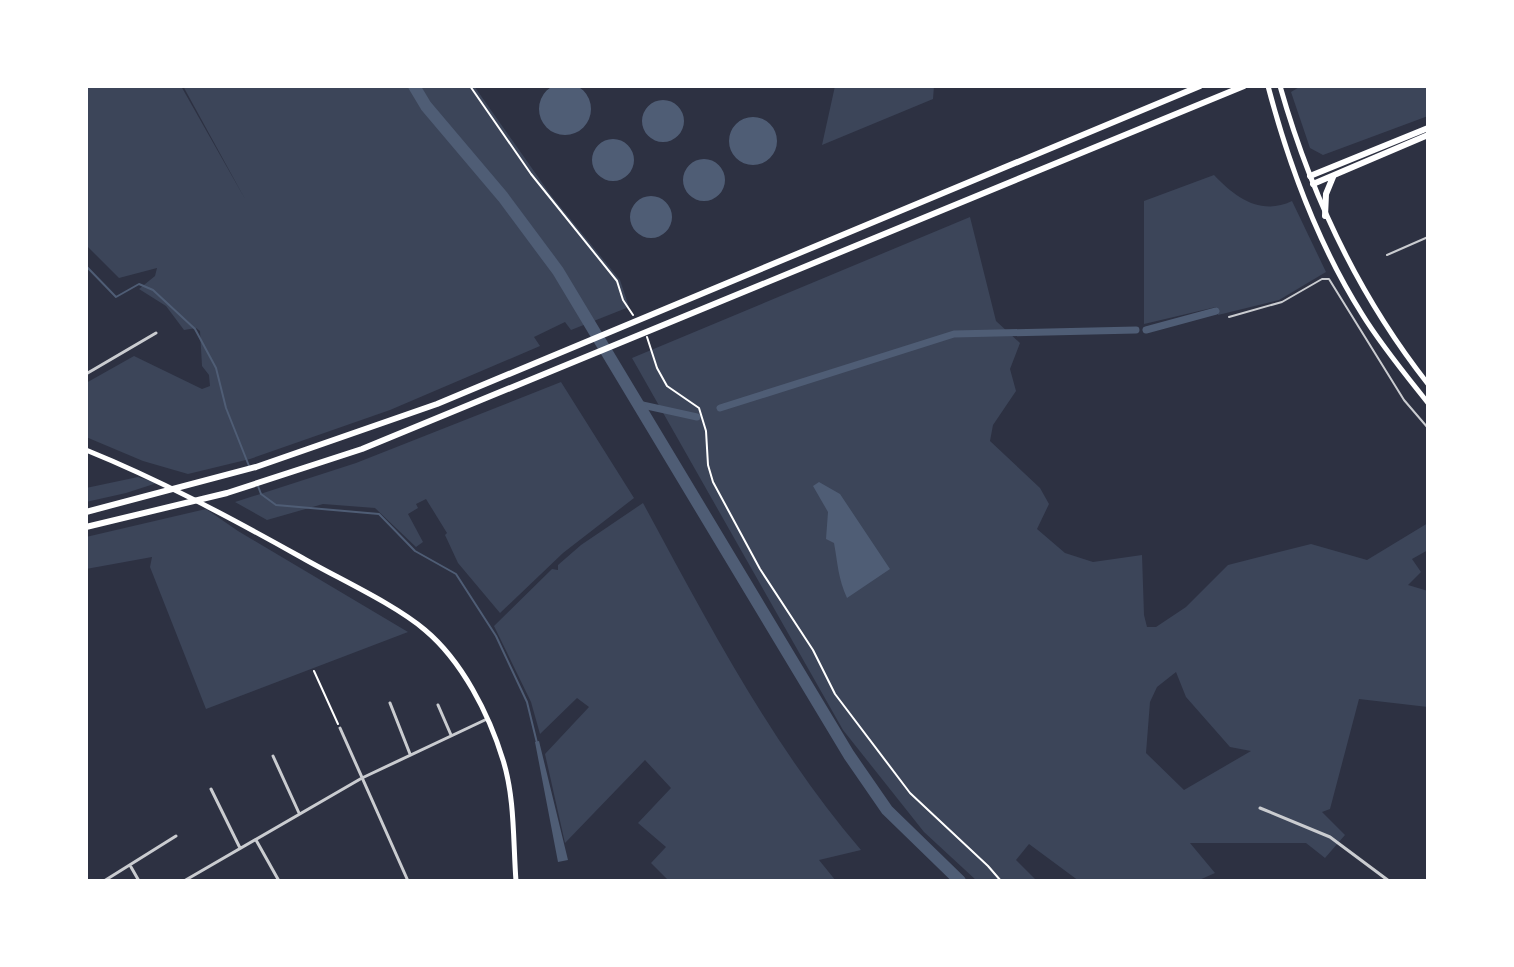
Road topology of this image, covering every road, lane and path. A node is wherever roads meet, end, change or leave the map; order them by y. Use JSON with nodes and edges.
{"nodes":[{"id":1,"x":470,"y":86,"type":"edge"},
{"id":2,"x":1200,"y":86,"type":"edge"},
{"id":3,"x":1244,"y":86,"type":"edge"},
{"id":4,"x":1268,"y":86,"type":"edge"},
{"id":5,"x":1280,"y":86,"type":"edge"},
{"id":6,"x":1428,"y":128,"type":"edge"},
{"id":7,"x":1428,"y":135,"type":"edge"},
{"id":8,"x":1310,"y":176,"type":"junction"},
{"id":9,"x":1334,"y":177,"type":"junction"},
{"id":10,"x":1297,"y":180,"type":"junction"},
{"id":11,"x":1313,"y":184,"type":"junction"},
{"id":12,"x":1301,"y":189,"type":"junction"},
{"id":13,"x":1325,"y":216,"type":"junction"},
{"id":14,"x":1428,"y":237,"type":"edge"},
{"id":15,"x":1387,"y":255,"type":"dead end"},
{"id":16,"x":1229,"y":317,"type":"dead end"},
{"id":17,"x":641,"y":319,"type":"junction"},
{"id":18,"x":649,"y":331,"type":"junction"},
{"id":19,"x":156,"y":333,"type":"dead end"},
{"id":20,"x":86,"y":374,"type":"edge"},
{"id":21,"x":1428,"y":384,"type":"edge"},
{"id":22,"x":1428,"y":403,"type":"edge"},
{"id":23,"x":1428,"y":428,"type":"edge"},
{"id":24,"x":86,"y":450,"type":"edge"},
{"id":25,"x":86,"y":512,"type":"edge"},
{"id":26,"x":86,"y":527,"type":"edge"},
{"id":27,"x":314,"y":671,"type":"dead end"},
{"id":28,"x":390,"y":703,"type":"dead end"},
{"id":29,"x":438,"y":705,"type":"dead end"},
{"id":30,"x":487,"y":719,"type":"junction"},
{"id":31,"x":340,"y":728,"type":"joint"},
{"id":32,"x":451,"y":735,"type":"junction"},
{"id":33,"x":410,"y":754,"type":"junction"},
{"id":34,"x":273,"y":756,"type":"dead end"},
{"id":35,"x":362,"y":778,"type":"junction"},
{"id":36,"x":211,"y":789,"type":"dead end"},
{"id":37,"x":1260,"y":808,"type":"dead end"},
{"id":38,"x":299,"y":813,"type":"junction"},
{"id":39,"x":176,"y":836,"type":"dead end"},
{"id":40,"x":256,"y":840,"type":"junction"},
{"id":41,"x":240,"y":848,"type":"junction"},
{"id":42,"x":130,"y":865,"type":"junction"},
{"id":43,"x":104,"y":881,"type":"edge"},
{"id":44,"x":139,"y":881,"type":"edge"},
{"id":45,"x":184,"y":881,"type":"edge"},
{"id":46,"x":279,"y":881,"type":"edge"},
{"id":47,"x":408,"y":881,"type":"edge"},
{"id":48,"x":516,"y":881,"type":"edge"},
{"id":49,"x":1001,"y":881,"type":"edge"},
{"id":50,"x":1389,"y":881,"type":"edge"}],
"edges":[{"from":1,"to":17,"type":"path"},
{"from":2,"to":17,"type":"highway"},
{"from":3,"to":18,"type":"highway"},
{"from":4,"to":10,"type":"main road"},
{"from":5,"to":8,"type":"main road"},
{"from":6,"to":8,"type":"highway"},
{"from":7,"to":9,"type":"highway"},
{"from":8,"to":10,"type":"main road"},
{"from":8,"to":11,"type":"main road"},
{"from":9,"to":11,"type":"highway"},
{"from":9,"to":13,"type":"highway"},
{"from":10,"to":12,"type":"main road"},
{"from":11,"to":12,"type":"main road"},
{"from":11,"to":13,"type":"main road"},
{"from":12,"to":22,"type":"main road"},
{"from":13,"to":21,"type":"main road"},
{"from":14,"to":15,"type":"lane"},
{"from":16,"to":23,"type":"lane"},
{"from":17,"to":25,"type":"highway"},
{"from":18,"to":26,"type":"highway"},
{"from":18,"to":49,"type":"path"},
{"from":19,"to":20,"type":"street"},
{"from":24,"to":30,"type":"main road"},
{"from":27,"to":31,"type":"path"},
{"from":28,"to":33,"type":"street"},
{"from":29,"to":32,"type":"street"},
{"from":30,"to":32,"type":"street"},
{"from":30,"to":48,"type":"main road"},
{"from":31,"to":35,"type":"street"},
{"from":32,"to":33,"type":"street"},
{"from":33,"to":35,"type":"street"},
{"from":34,"to":38,"type":"street"},
{"from":35,"to":38,"type":"street"},
{"from":35,"to":47,"type":"street"},
{"from":36,"to":41,"type":"street"},
{"from":37,"to":50,"type":"street"},
{"from":38,"to":40,"type":"street"},
{"from":39,"to":42,"type":"street"},
{"from":40,"to":41,"type":"street"},
{"from":40,"to":46,"type":"street"},
{"from":41,"to":45,"type":"street"},
{"from":42,"to":43,"type":"street"},
{"from":42,"to":44,"type":"street"}]}
